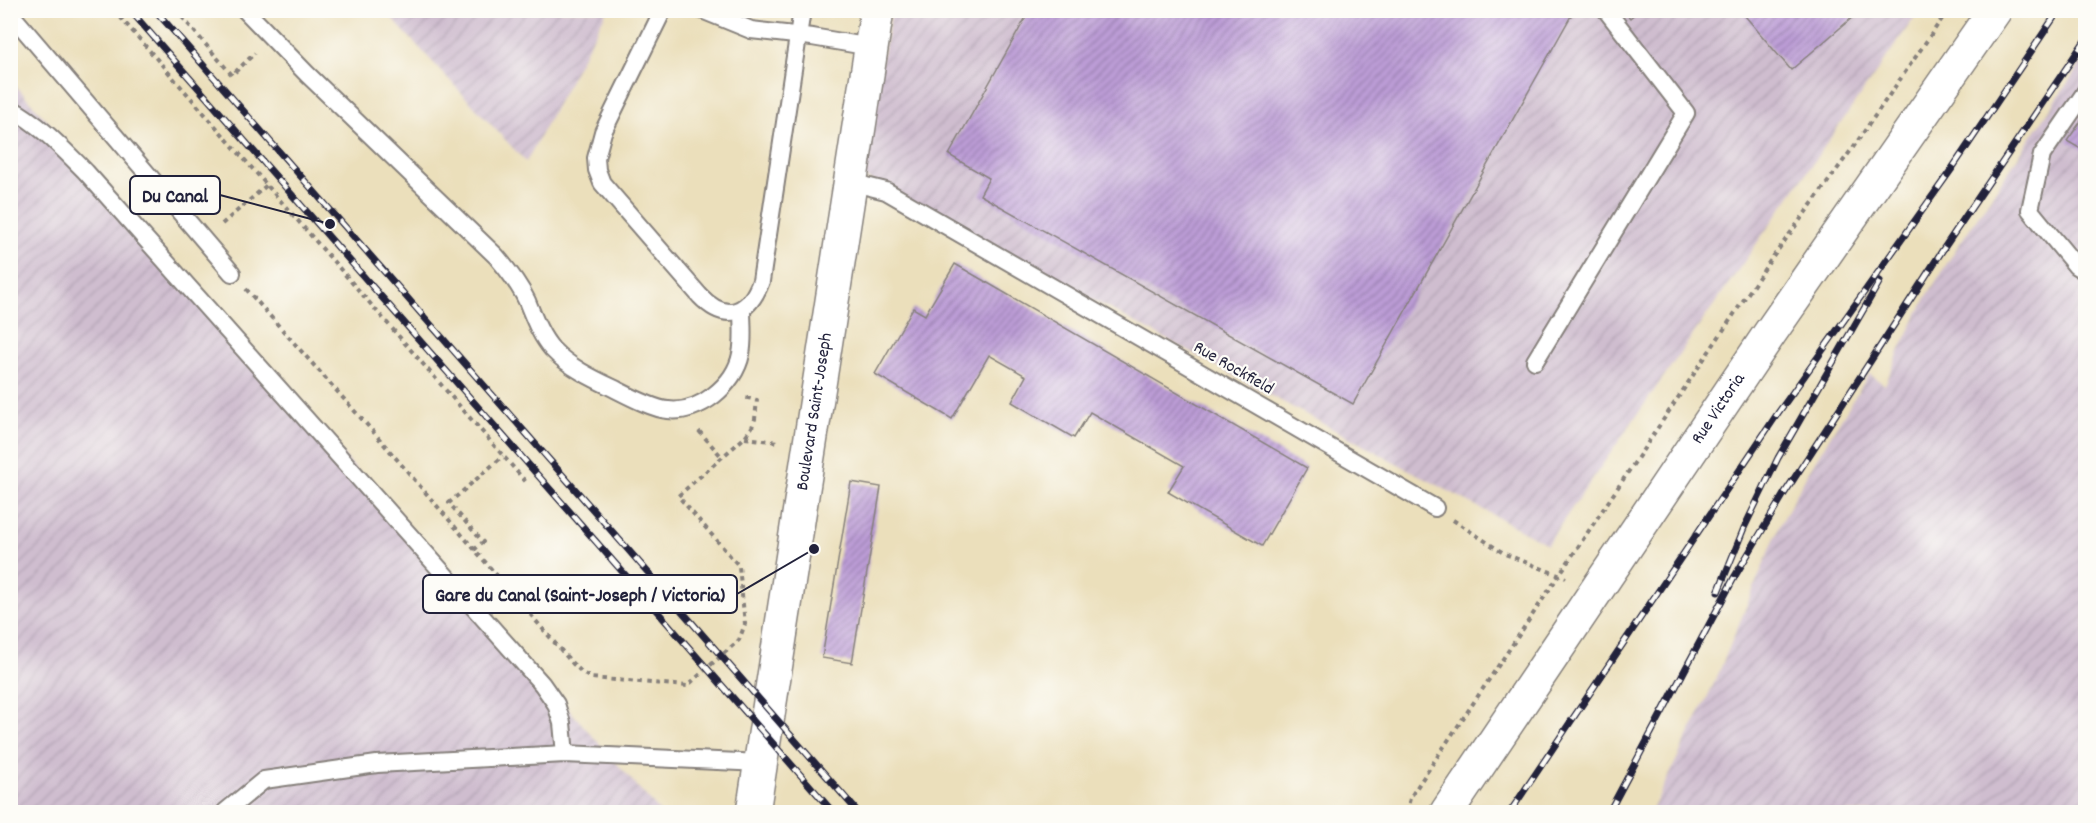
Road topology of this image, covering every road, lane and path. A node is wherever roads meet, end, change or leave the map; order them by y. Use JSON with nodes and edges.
{"nodes":[{"id":1,"x":114,"y":10,"type":"edge"},
{"id":2,"x":176,"y":10,"type":"edge"},
{"id":3,"x":245,"y":10,"type":"edge"},
{"id":4,"x":663,"y":10,"type":"edge"},
{"id":5,"x":702,"y":10,"type":"edge"},
{"id":6,"x":802,"y":10,"type":"edge"},
{"id":7,"x":877,"y":10,"type":"edge"},
{"id":8,"x":1606,"y":10,"type":"edge"},
{"id":9,"x":1948,"y":10,"type":"edge"},
{"id":10,"x":1995,"y":10,"type":"edge"},
{"id":11,"x":10,"y":13,"type":"edge"},
{"id":12,"x":798,"y":35,"type":"junction"},
{"id":13,"x":871,"y":47,"type":"junction"},
{"id":14,"x":251,"y":56,"type":"dead end"},
{"id":15,"x":2085,"y":92,"type":"edge"},
{"id":16,"x":10,"y":108,"type":"edge"},
{"id":17,"x":850,"y":182,"type":"junction"},
{"id":18,"x":267,"y":185,"type":"junction"},
{"id":19,"x":213,"y":232,"type":"dead end"},
{"id":20,"x":2085,"y":272,"type":"edge"},
{"id":21,"x":232,"y":273,"type":"joint"},
{"id":22,"x":742,"y":309,"type":"junction"},
{"id":23,"x":1535,"y":361,"type":"dead end"},
{"id":24,"x":758,"y":400,"type":"dead end"},
{"id":25,"x":680,"y":410,"type":"junction"},
{"id":26,"x":744,"y":438,"type":"junction"},
{"id":27,"x":787,"y":443,"type":"dead end"},
{"id":28,"x":503,"y":456,"type":"junction"},
{"id":29,"x":721,"y":456,"type":"junction"},
{"id":30,"x":526,"y":482,"type":"dead end"},
{"id":31,"x":1435,"y":508,"type":"joint"},
{"id":32,"x":474,"y":549,"type":"junction"},
{"id":33,"x":1557,"y":576,"type":"junction"},
{"id":34,"x":1598,"y":586,"type":"junction"},
{"id":35,"x":565,"y":754,"type":"junction"},
{"id":36,"x":761,"y":763,"type":"junction"},
{"id":37,"x":225,"y":813,"type":"edge"},
{"id":38,"x":753,"y":813,"type":"edge"},
{"id":39,"x":1407,"y":813,"type":"edge"},
{"id":40,"x":1447,"y":813,"type":"edge"}],
"edges":[{"from":1,"to":18,"type":"path"},
{"from":2,"to":14,"type":"path"},
{"from":3,"to":25,"type":"lane"},
{"from":4,"to":22,"type":"lane"},
{"from":5,"to":12,"type":"lane"},
{"from":6,"to":12,"type":"lane"},
{"from":7,"to":13,"type":"main road","name":"Boulevard Saint-Joseph"},
{"from":8,"to":23,"type":"lane"},
{"from":9,"to":33,"type":"path"},
{"from":10,"to":34,"type":"main road","name":"Rue Victoria"},
{"from":11,"to":21,"type":"lane"},
{"from":12,"to":13,"type":"lane"},
{"from":12,"to":22,"type":"lane"},
{"from":13,"to":17,"type":"main road","name":"Boulevard Saint-Joseph"},
{"from":15,"to":20,"type":"lane"},
{"from":16,"to":35,"type":"lane"},
{"from":17,"to":31,"type":"lane","name":"Rue Rockfield"},
{"from":17,"to":36,"type":"main road","name":"Boulevard Saint-Joseph"},
{"from":18,"to":19,"type":"path"},
{"from":18,"to":28,"type":"path"},
{"from":21,"to":32,"type":"path"},
{"from":22,"to":25,"type":"lane"},
{"from":24,"to":26,"type":"path"},
{"from":25,"to":29,"type":"path"},
{"from":26,"to":27,"type":"path"},
{"from":26,"to":29,"type":"path"},
{"from":28,"to":30,"type":"path"},
{"from":28,"to":32,"type":"path"},
{"from":29,"to":32,"type":"path"},
{"from":31,"to":33,"type":"path"},
{"from":33,"to":34,"type":"path"},
{"from":33,"to":39,"type":"path"},
{"from":34,"to":40,"type":"main road","name":"Rue Victoria"},
{"from":35,"to":36,"type":"lane"},
{"from":35,"to":37,"type":"lane"},
{"from":36,"to":38,"type":"main road","name":"Boulevard Saint-Joseph"}]}
